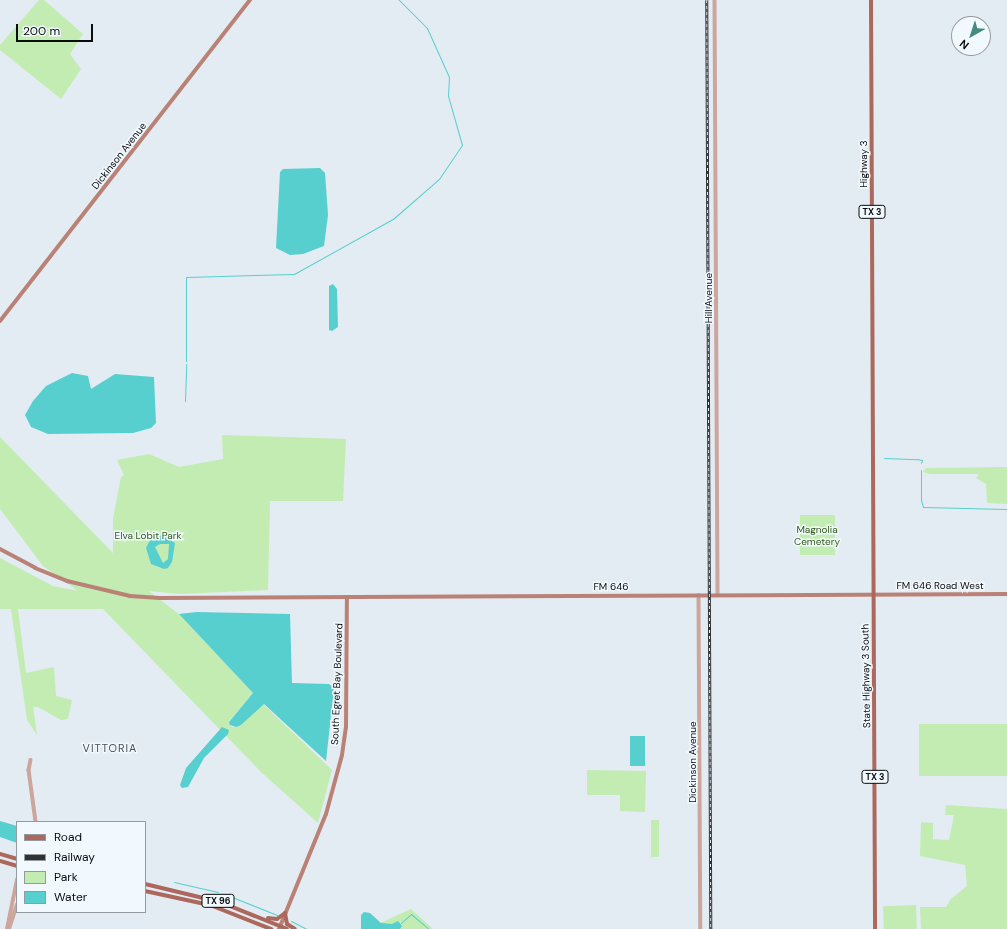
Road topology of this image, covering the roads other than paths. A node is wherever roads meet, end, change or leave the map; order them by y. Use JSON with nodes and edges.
{"nodes":[{"id":1,"x":250,"y":0,"type":"edge"},
{"id":2,"x":715,"y":0,"type":"edge"},
{"id":3,"x":871,"y":0,"type":"edge"},
{"id":4,"x":0,"y":321,"type":"edge"},
{"id":5,"x":873,"y":424,"type":"joint"},
{"id":6,"x":0,"y":549,"type":"edge"},
{"id":7,"x":874,"y":594,"type":"junction"},
{"id":8,"x":1007,"y":594,"type":"edge"},
{"id":9,"x":699,"y":595,"type":"junction"},
{"id":10,"x":718,"y":595,"type":"junction"},
{"id":11,"x":347,"y":597,"type":"junction"},
{"id":12,"x":31,"y":760,"type":"dead end"},
{"id":13,"x":34,"y":821,"type":"edge"},
{"id":14,"x":0,"y":854,"type":"edge"},
{"id":15,"x":16,"y":859,"type":"edge"},
{"id":16,"x":0,"y":861,"type":"edge"},
{"id":17,"x":16,"y":866,"type":"edge"},
{"id":18,"x":146,"y":884,"type":"edge"},
{"id":19,"x":16,"y":885,"type":"edge"},
{"id":20,"x":146,"y":890,"type":"edge"},
{"id":21,"x":16,"y":908,"type":"edge"},
{"id":22,"x":240,"y":909,"type":"junction"},
{"id":23,"x":285,"y":913,"type":"junction"},
{"id":24,"x":257,"y":923,"type":"junction"},
{"id":25,"x":280,"y":928,"type":"edge"},
{"id":26,"x":8,"y":929,"type":"edge"},
{"id":27,"x":266,"y":929,"type":"edge"},
{"id":28,"x":271,"y":929,"type":"edge"},
{"id":29,"x":287,"y":929,"type":"edge"},
{"id":30,"x":295,"y":929,"type":"edge"},
{"id":31,"x":701,"y":929,"type":"edge"},
{"id":32,"x":875,"y":929,"type":"edge"}],
"edges":[{"from":1,"to":4,"type":"main road","name":"Dickinson Avenue"},
{"from":2,"to":10,"type":"street","name":"Hill Avenue"},
{"from":3,"to":5,"type":"main road","name":"Highway 3","number":"TX 3"},
{"from":5,"to":7,"type":"main road","name":"State Highway 3 South","number":"TX 3"},
{"from":6,"to":11,"type":"main road","number":"FM 646"},
{"from":7,"to":8,"type":"main road","name":"FM 646 Road West","number":"FM 646"},
{"from":7,"to":10,"type":"main road","name":"FM 646","number":"FM 646"},
{"from":7,"to":32,"type":"main road","name":"State Highway 3 South","number":"TX 3"},
{"from":9,"to":10,"type":"main road","name":"FM 646","number":"FM 646"},
{"from":9,"to":11,"type":"main road","name":"FM 646","number":"FM 646"},
{"from":9,"to":31,"type":"street","name":"Dickinson Avenue"},
{"from":11,"to":23,"type":"main road","name":"South Egret Bay Boulevard"},
{"from":12,"to":13,"type":"street"},
{"from":14,"to":15,"type":"main road"},
{"from":16,"to":17,"type":"main road"},
{"from":18,"to":22,"type":"main road","number":"TX 96"},
{"from":19,"to":26,"type":"street"},
{"from":20,"to":24,"type":"main road","number":"TX 96"},
{"from":21,"to":26,"type":"street"},
{"from":22,"to":23,"type":"main road"},
{"from":22,"to":25,"type":"main road","number":"TX 96"},
{"from":23,"to":25,"type":"main road","name":"South Egret Bay Boulevard"},
{"from":23,"to":30,"type":"main road"},
{"from":24,"to":27,"type":"main road"},
{"from":24,"to":28,"type":"main road","number":"TX 96"},
{"from":25,"to":29,"type":"main road","number":"TX 96"}]}
